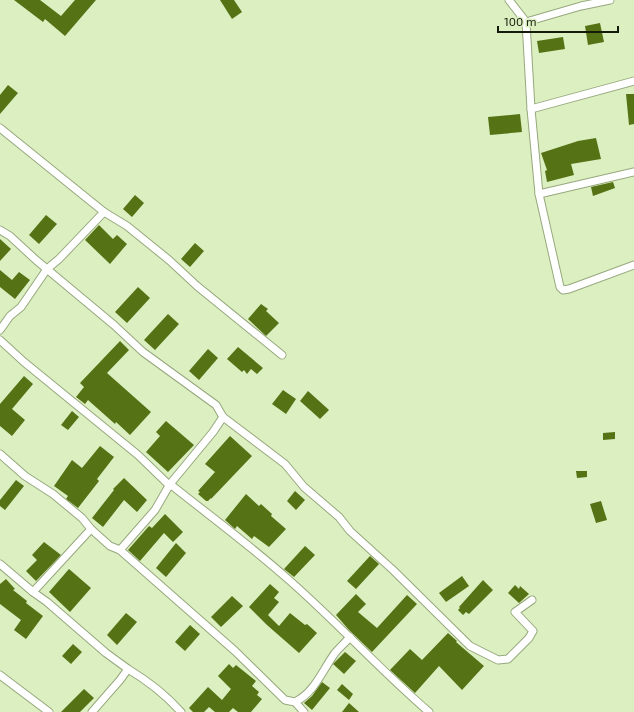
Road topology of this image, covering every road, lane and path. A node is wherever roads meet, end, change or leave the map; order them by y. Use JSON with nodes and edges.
{"nodes":[{"id":1,"x":509,"y":0,"type":"edge"},
{"id":2,"x":610,"y":0,"type":"edge"},
{"id":3,"x":526,"y":22,"type":"junction"},
{"id":4,"x":634,"y":81,"type":"edge"},
{"id":5,"x":531,"y":109,"type":"junction"},
{"id":6,"x":0,"y":128,"type":"edge"},
{"id":7,"x":634,"y":172,"type":"edge"},
{"id":8,"x":539,"y":194,"type":"junction"},
{"id":9,"x":104,"y":212,"type":"junction"},
{"id":10,"x":0,"y":230,"type":"edge"},
{"id":11,"x":634,"y":265,"type":"edge"},
{"id":12,"x":47,"y":269,"type":"junction"},
{"id":13,"x":0,"y":330,"type":"edge"},
{"id":14,"x":0,"y":340,"type":"edge"},
{"id":15,"x":282,"y":355,"type":"dead end"},
{"id":16,"x":223,"y":417,"type":"junction"},
{"id":17,"x":0,"y":454,"type":"edge"},
{"id":18,"x":170,"y":485,"type":"junction"},
{"id":19,"x":91,"y":529,"type":"junction"},
{"id":20,"x":120,"y":550,"type":"junction"},
{"id":21,"x":0,"y":564,"type":"edge"},
{"id":22,"x":33,"y":592,"type":"junction"},
{"id":23,"x":532,"y":600,"type":"dead end"},
{"id":24,"x":350,"y":637,"type":"junction"},
{"id":25,"x":128,"y":669,"type":"junction"},
{"id":26,"x":0,"y":675,"type":"edge"},
{"id":27,"x":295,"y":702,"type":"junction"},
{"id":28,"x":49,"y":712,"type":"edge"},
{"id":29,"x":92,"y":712,"type":"edge"},
{"id":30,"x":182,"y":712,"type":"edge"},
{"id":31,"x":304,"y":712,"type":"edge"},
{"id":32,"x":429,"y":712,"type":"edge"}],
"edges":[{"from":1,"to":3,"type":"street"},
{"from":2,"to":3,"type":"street"},
{"from":3,"to":5,"type":"street"},
{"from":4,"to":5,"type":"street"},
{"from":5,"to":8,"type":"street"},
{"from":6,"to":9,"type":"street"},
{"from":7,"to":8,"type":"street"},
{"from":8,"to":11,"type":"street"},
{"from":9,"to":12,"type":"street"},
{"from":9,"to":15,"type":"street"},
{"from":10,"to":12,"type":"street"},
{"from":12,"to":13,"type":"street"},
{"from":12,"to":16,"type":"street"},
{"from":14,"to":18,"type":"street"},
{"from":16,"to":18,"type":"street"},
{"from":16,"to":23,"type":"street"},
{"from":17,"to":19,"type":"street"},
{"from":18,"to":20,"type":"street"},
{"from":18,"to":24,"type":"street"},
{"from":19,"to":20,"type":"street"},
{"from":19,"to":22,"type":"street"},
{"from":20,"to":27,"type":"street"},
{"from":21,"to":22,"type":"street"},
{"from":22,"to":25,"type":"street"},
{"from":24,"to":27,"type":"street"},
{"from":24,"to":32,"type":"street"},
{"from":25,"to":29,"type":"street"},
{"from":25,"to":30,"type":"street"},
{"from":26,"to":28,"type":"street"},
{"from":27,"to":31,"type":"street"}]}
